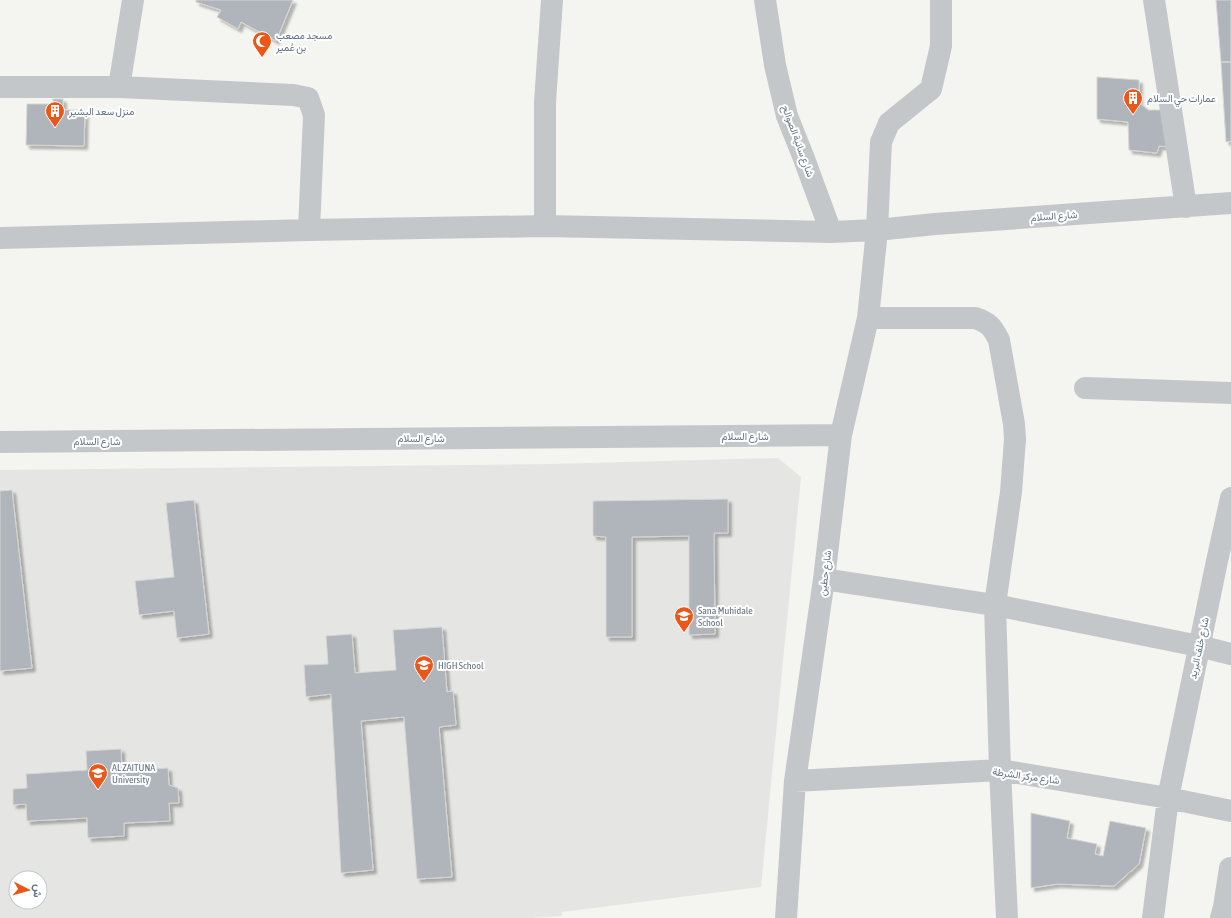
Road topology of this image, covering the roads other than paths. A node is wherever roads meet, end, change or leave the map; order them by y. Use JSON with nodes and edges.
{"nodes":[{"id":1,"x":133,"y":0,"type":"edge"},
{"id":2,"x":552,"y":0,"type":"edge"},
{"id":3,"x":765,"y":0,"type":"edge"},
{"id":4,"x":941,"y":0,"type":"edge"},
{"id":5,"x":1154,"y":0,"type":"edge"},
{"id":6,"x":0,"y":87,"type":"edge"},
{"id":7,"x":118,"y":87,"type":"junction"},
{"id":8,"x":1231,"y":204,"type":"edge"},
{"id":9,"x":1186,"y":207,"type":"junction"},
{"id":10,"x":545,"y":226,"type":"junction"},
{"id":11,"x":309,"y":230,"type":"junction"},
{"id":12,"x":877,"y":230,"type":"junction"},
{"id":13,"x":832,"y":232,"type":"junction"},
{"id":14,"x":0,"y":238,"type":"edge"},
{"id":15,"x":868,"y":318,"type":"junction"},
{"id":16,"x":1085,"y":388,"type":"dead end"},
{"id":17,"x":1231,"y":393,"type":"edge"},
{"id":18,"x":841,"y":435,"type":"junction"},
{"id":19,"x":0,"y":442,"type":"edge"},
{"id":20,"x":1231,"y":498,"type":"edge"},
{"id":21,"x":824,"y":579,"type":"junction"},
{"id":22,"x":995,"y":605,"type":"junction"},
{"id":23,"x":1199,"y":646,"type":"junction"},
{"id":24,"x":1231,"y":654,"type":"edge"},
{"id":25,"x":1000,"y":770,"type":"junction"},
{"id":26,"x":795,"y":781,"type":"junction"},
{"id":27,"x":1168,"y":798,"type":"junction"},
{"id":28,"x":1231,"y":811,"type":"edge"},
{"id":29,"x":1230,"y":868,"type":"edge"},
{"id":30,"x":786,"y":918,"type":"edge"},
{"id":31,"x":1007,"y":918,"type":"edge"},
{"id":32,"x":1153,"y":918,"type":"edge"},
{"id":33,"x":1221,"y":918,"type":"edge"}],
"edges":[{"from":1,"to":7,"type":"street"},
{"from":2,"to":10,"type":"street"},
{"from":3,"to":13,"type":"street","name":"شارع سانية الصوالح"},
{"from":4,"to":12,"type":"street","name":"شارع حطين"},
{"from":5,"to":9,"type":"street"},
{"from":6,"to":7,"type":"street"},
{"from":7,"to":11,"type":"street"},
{"from":8,"to":9,"type":"street","name":"شارع السلام"},
{"from":9,"to":12,"type":"street","name":"شارع السلام"},
{"from":10,"to":11,"type":"street","name":"شارع السلام"},
{"from":10,"to":13,"type":"street","name":"شارع السلام"},
{"from":11,"to":14,"type":"street","name":"شارع السلام"},
{"from":12,"to":13,"type":"street","name":"شارع السلام"},
{"from":12,"to":15,"type":"street","name":"شارع حطين"},
{"from":15,"to":18,"type":"street","name":"شارع حطين"},
{"from":15,"to":22,"type":"street"},
{"from":16,"to":17,"type":"street"},
{"from":18,"to":19,"type":"street","name":"شارع السلام"},
{"from":18,"to":21,"type":"street","name":"شارع حطين"},
{"from":20,"to":23,"type":"street","name":"شارع خلف البريد"},
{"from":21,"to":22,"type":"street"},
{"from":21,"to":26,"type":"street","name":"شارع حطين"},
{"from":22,"to":23,"type":"street"},
{"from":22,"to":25,"type":"street"},
{"from":23,"to":24,"type":"street"},
{"from":23,"to":27,"type":"street","name":"شارع خلف البريد"},
{"from":25,"to":26,"type":"street","name":"شارع مركز الشرطة"},
{"from":25,"to":27,"type":"street","name":"شارع مركز الشرطة"},
{"from":25,"to":31,"type":"street"},
{"from":26,"to":30,"type":"street","name":"شارع حطين"},
{"from":27,"to":28,"type":"street","name":"شارع مركز الشرطة"},
{"from":27,"to":32,"type":"street","name":"شارع خلف البريد"},
{"from":29,"to":33,"type":"street"}]}
